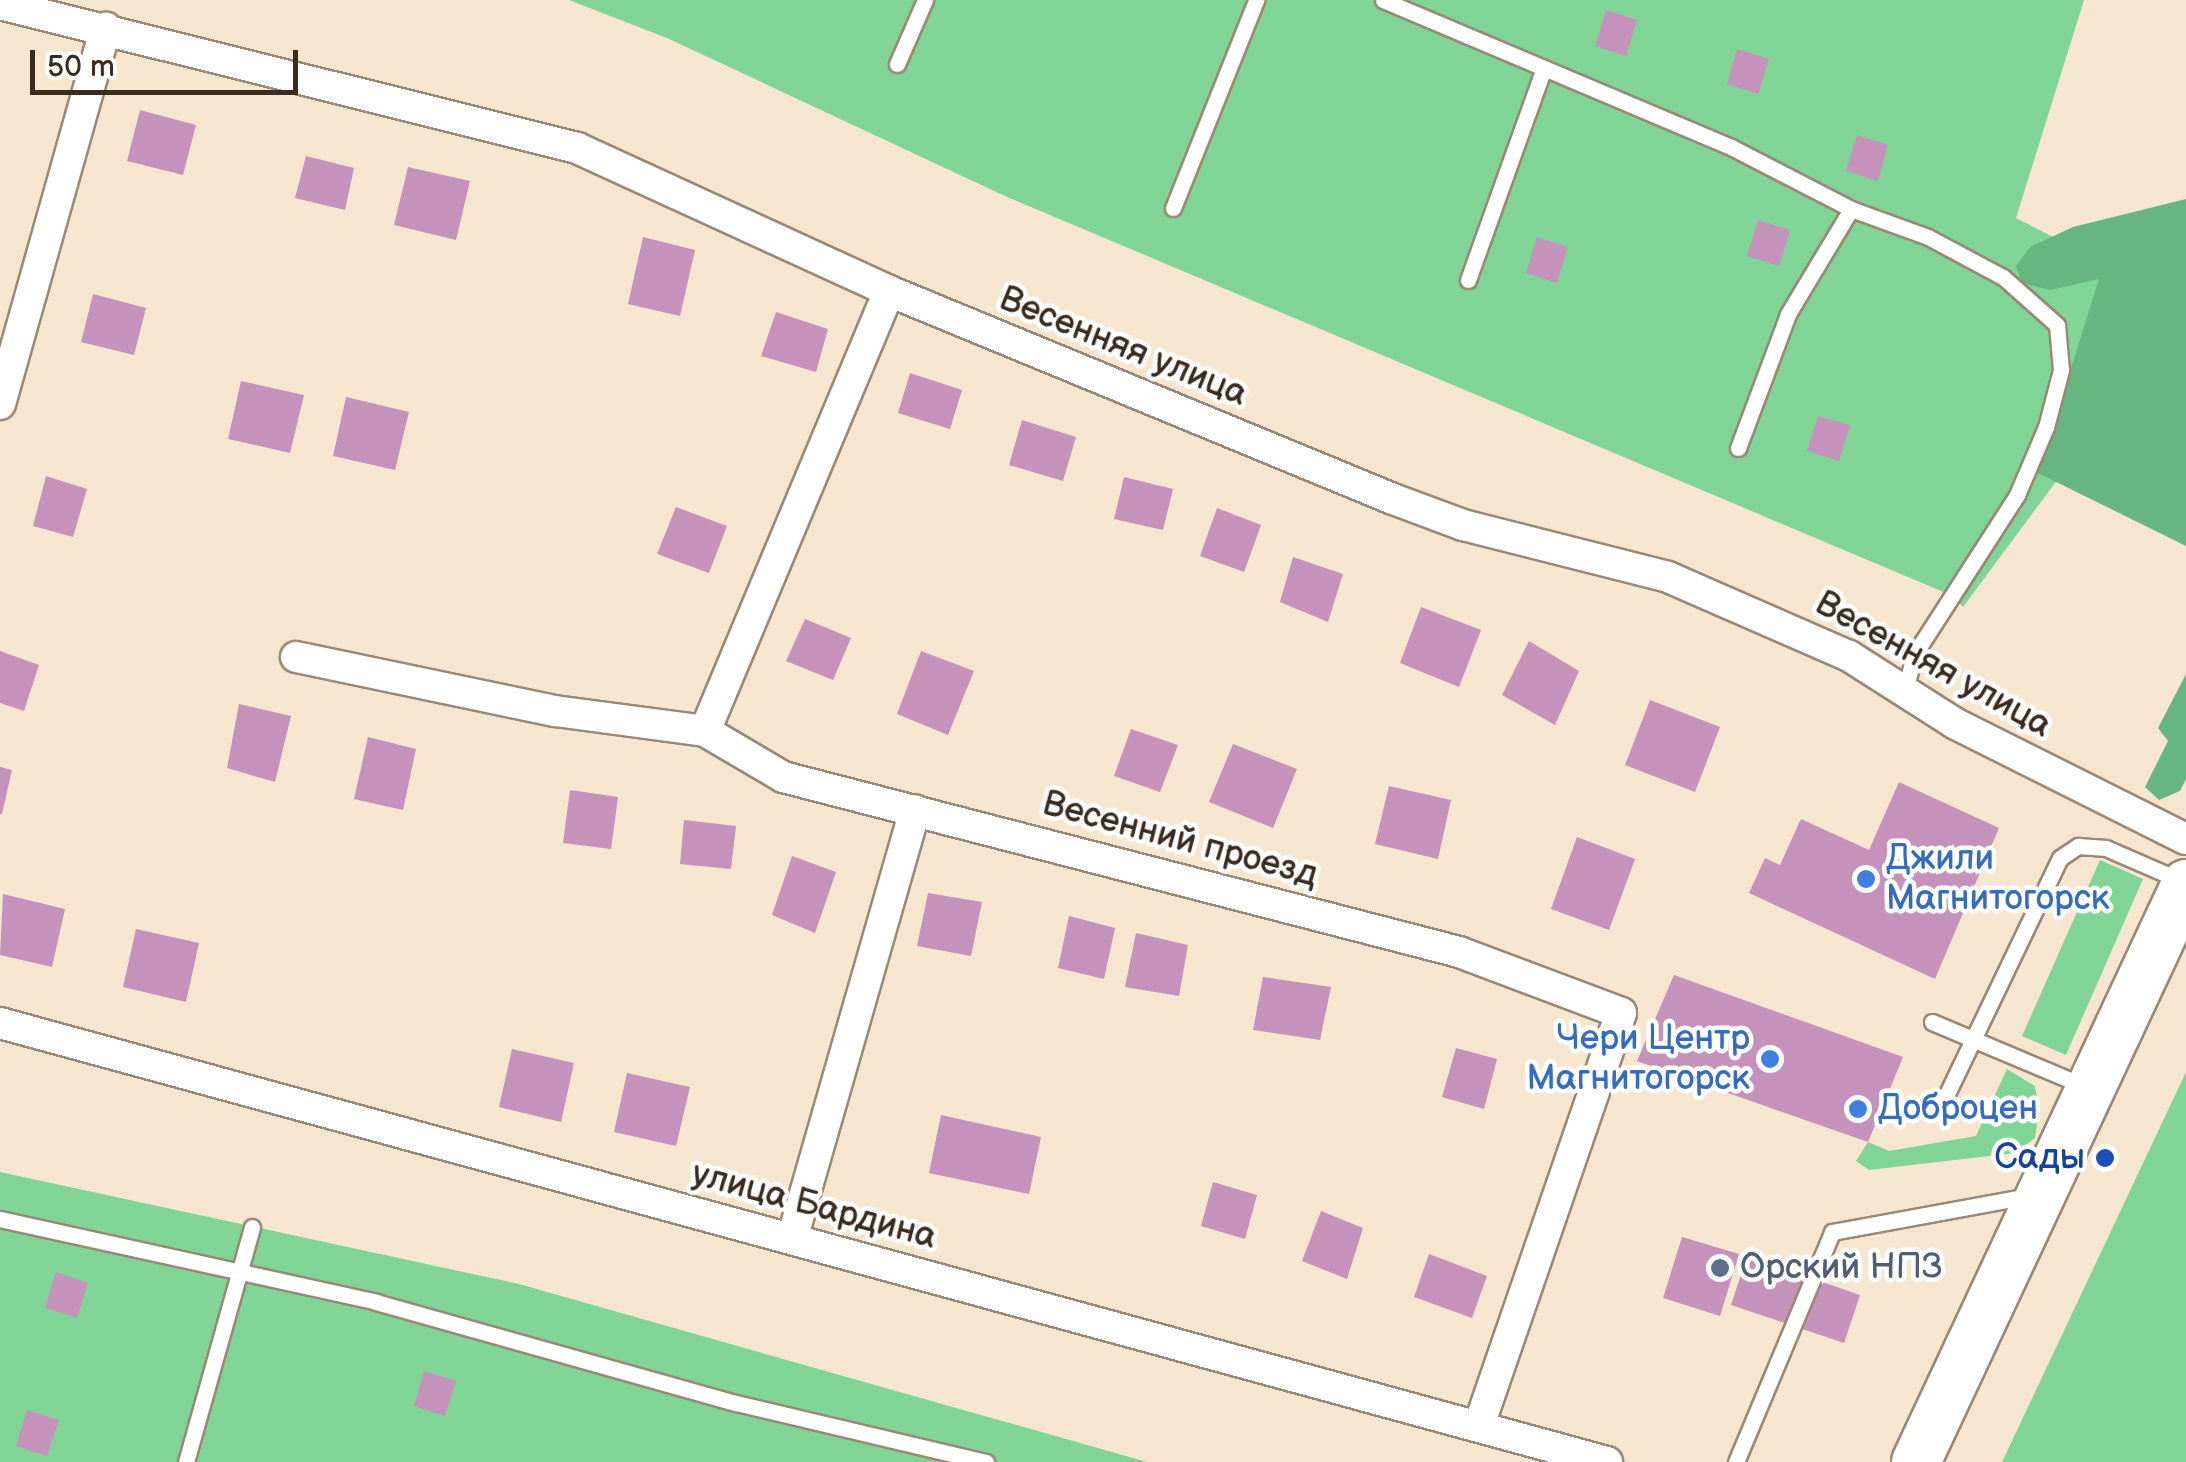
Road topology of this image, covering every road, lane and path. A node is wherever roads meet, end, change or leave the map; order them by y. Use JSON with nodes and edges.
{"nodes":[{"id":1,"x":925,"y":0,"type":"edge"},
{"id":2,"x":1256,"y":0,"type":"edge"},
{"id":3,"x":1383,"y":0,"type":"edge"},
{"id":4,"x":0,"y":4,"type":"edge"},
{"id":5,"x":106,"y":28,"type":"junction"},
{"id":6,"x":896,"y":64,"type":"dead end"},
{"id":7,"x":1543,"y":71,"type":"junction"},
{"id":8,"x":1173,"y":208,"type":"dead end"},
{"id":9,"x":1852,"y":209,"type":"junction"},
{"id":10,"x":1468,"y":280,"type":"dead end"},
{"id":11,"x":889,"y":291,"type":"junction"},
{"id":12,"x":0,"y":404,"type":"edge"},
{"id":13,"x":1738,"y":448,"type":"dead end"},
{"id":14,"x":296,"y":657,"type":"dead end"},
{"id":15,"x":1904,"y":691,"type":"junction"},
{"id":16,"x":704,"y":731,"type":"junction"},
{"id":17,"x":916,"y":810,"type":"junction"},
{"id":18,"x":2186,"y":840,"type":"edge"},
{"id":19,"x":2186,"y":883,"type":"edge"},
{"id":20,"x":1932,"y":1022,"type":"dead end"},
{"id":21,"x":0,"y":1023,"type":"edge"},
{"id":22,"x":1975,"y":1038,"type":"junction"},
{"id":23,"x":2091,"y":1088,"type":"junction"},
{"id":24,"x":1946,"y":1098,"type":"dead end"},
{"id":25,"x":2042,"y":1194,"type":"junction"},
{"id":26,"x":0,"y":1219,"type":"edge"},
{"id":27,"x":252,"y":1227,"type":"dead end"},
{"id":28,"x":792,"y":1238,"type":"junction"},
{"id":29,"x":238,"y":1276,"type":"junction"},
{"id":30,"x":1479,"y":1425,"type":"junction"},
{"id":31,"x":186,"y":1462,"type":"edge"},
{"id":32,"x":986,"y":1462,"type":"edge"},
{"id":33,"x":1607,"y":1462,"type":"edge"},
{"id":34,"x":1736,"y":1462,"type":"edge"},
{"id":35,"x":1916,"y":1462,"type":"edge"}],
"edges":[{"from":1,"to":6,"type":"lane"},
{"from":2,"to":8,"type":"lane"},
{"from":3,"to":7,"type":"lane"},
{"from":4,"to":5,"type":"street","name":"Весенняя улица"},
{"from":5,"to":11,"type":"street","name":"Весенняя улица"},
{"from":5,"to":12,"type":"street"},
{"from":7,"to":9,"type":"lane"},
{"from":7,"to":10,"type":"lane"},
{"from":9,"to":13,"type":"lane"},
{"from":9,"to":15,"type":"lane"},
{"from":11,"to":15,"type":"street","name":"Весенняя улица"},
{"from":11,"to":16,"type":"street"},
{"from":14,"to":16,"type":"street","name":"Весенний проезд"},
{"from":15,"to":18,"type":"street","name":"Весенняя улица"},
{"from":16,"to":17,"type":"street","name":"Весенний проезд"},
{"from":17,"to":28,"type":"street"},
{"from":17,"to":30,"type":"street","name":"Весенний проезд"},
{"from":19,"to":22,"type":"lane"},
{"from":19,"to":23,"type":"main road"},
{"from":20,"to":22,"type":"lane"},
{"from":21,"to":28,"type":"street","name":"улица Бардина"},
{"from":22,"to":23,"type":"lane"},
{"from":22,"to":24,"type":"lane"},
{"from":23,"to":25,"type":"main road"},
{"from":25,"to":34,"type":"lane"},
{"from":25,"to":35,"type":"main road"},
{"from":26,"to":29,"type":"lane"},
{"from":27,"to":29,"type":"lane"},
{"from":28,"to":30,"type":"street","name":"улица Бардина"},
{"from":29,"to":31,"type":"lane"},
{"from":29,"to":32,"type":"lane"},
{"from":30,"to":33,"type":"street","name":"улица Бардина"}]}
